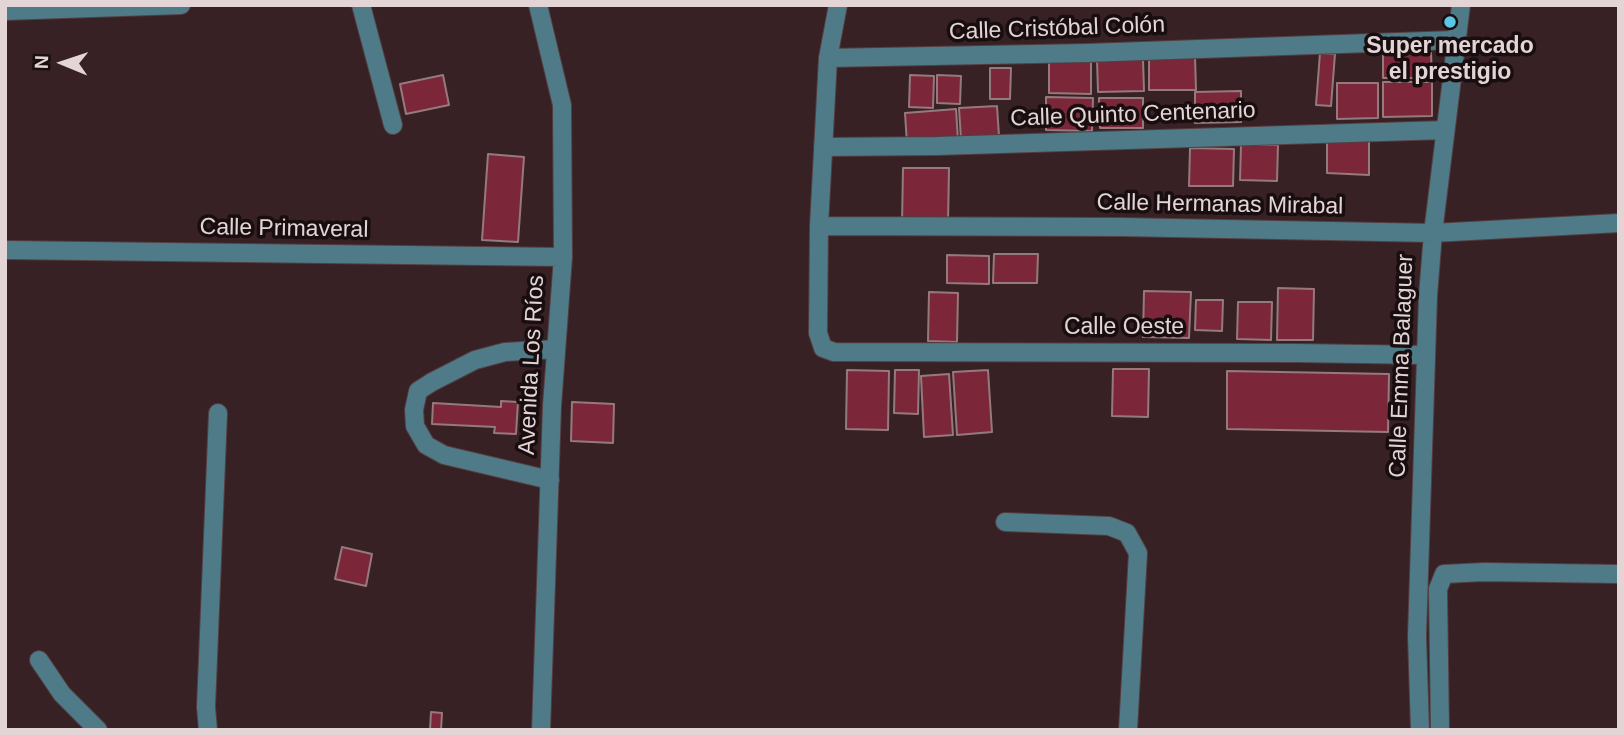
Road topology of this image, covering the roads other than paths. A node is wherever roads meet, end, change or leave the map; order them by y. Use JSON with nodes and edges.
{"nodes":[{"id":1,"x":181,"y":5,"type":"edge"},
{"id":2,"x":361,"y":5,"type":"edge"},
{"id":3,"x":538,"y":5,"type":"edge"},
{"id":4,"x":838,"y":5,"type":"edge"},
{"id":5,"x":1461,"y":5,"type":"edge"},
{"id":6,"x":5,"y":11,"type":"edge"},
{"id":7,"x":1455,"y":40,"type":"junction"},
{"id":8,"x":828,"y":58,"type":"junction"},
{"id":9,"x":393,"y":125,"type":"dead end"},
{"id":10,"x":1445,"y":130,"type":"junction"},
{"id":11,"x":823,"y":147,"type":"junction"},
{"id":12,"x":1619,"y":223,"type":"edge"},
{"id":13,"x":819,"y":226,"type":"junction"},
{"id":14,"x":1433,"y":233,"type":"junction"},
{"id":15,"x":5,"y":250,"type":"edge"},
{"id":16,"x":563,"y":257,"type":"junction"},
{"id":17,"x":556,"y":349,"type":"junction"},
{"id":18,"x":1426,"y":355,"type":"junction"},
{"id":19,"x":218,"y":413,"type":"dead end"},
{"id":20,"x":550,"y":480,"type":"junction"},
{"id":21,"x":1005,"y":522,"type":"dead end"},
{"id":22,"x":1619,"y":574,"type":"edge"},
{"id":23,"x":38,"y":660,"type":"dead end"},
{"id":24,"x":98,"y":730,"type":"edge"},
{"id":25,"x":208,"y":730,"type":"edge"},
{"id":26,"x":541,"y":730,"type":"edge"},
{"id":27,"x":1128,"y":730,"type":"edge"},
{"id":28,"x":1420,"y":730,"type":"edge"},
{"id":29,"x":1440,"y":730,"type":"edge"}],
"edges":[{"from":1,"to":6,"type":"street"},
{"from":2,"to":9,"type":"street"},
{"from":3,"to":16,"type":"street","name":"Avenida Los Ríos"},
{"from":4,"to":8,"type":"street"},
{"from":5,"to":7,"type":"street","name":"Calle Emma Balaguer"},
{"from":7,"to":8,"type":"street","name":"Calle Cristóbal Colón"},
{"from":7,"to":10,"type":"street","name":"Calle Emma Balaguer"},
{"from":8,"to":11,"type":"street"},
{"from":10,"to":11,"type":"street","name":"Calle Quinto Centenario"},
{"from":10,"to":14,"type":"street","name":"Calle Emma Balaguer"},
{"from":11,"to":13,"type":"street"},
{"from":12,"to":14,"type":"street","name":"Calle Hermanas Mirabal"},
{"from":13,"to":14,"type":"street","name":"Calle Hermanas Mirabal"},
{"from":13,"to":18,"type":"street","name":"Calle Oeste"},
{"from":14,"to":18,"type":"street","name":"Calle Emma Balaguer"},
{"from":15,"to":16,"type":"street","name":"Calle Primaveral"},
{"from":16,"to":17,"type":"street","name":"Avenida Los Ríos"},
{"from":17,"to":20,"type":"street","name":"Avenida Los Ríos"},
{"from":17,"to":20,"type":"street"},
{"from":18,"to":28,"type":"street","name":"Calle Emma Balaguer"},
{"from":19,"to":25,"type":"street"},
{"from":20,"to":26,"type":"street","name":"Avenida Los Ríos"},
{"from":21,"to":27,"type":"street"},
{"from":22,"to":29,"type":"street"},
{"from":23,"to":24,"type":"street"}]}
